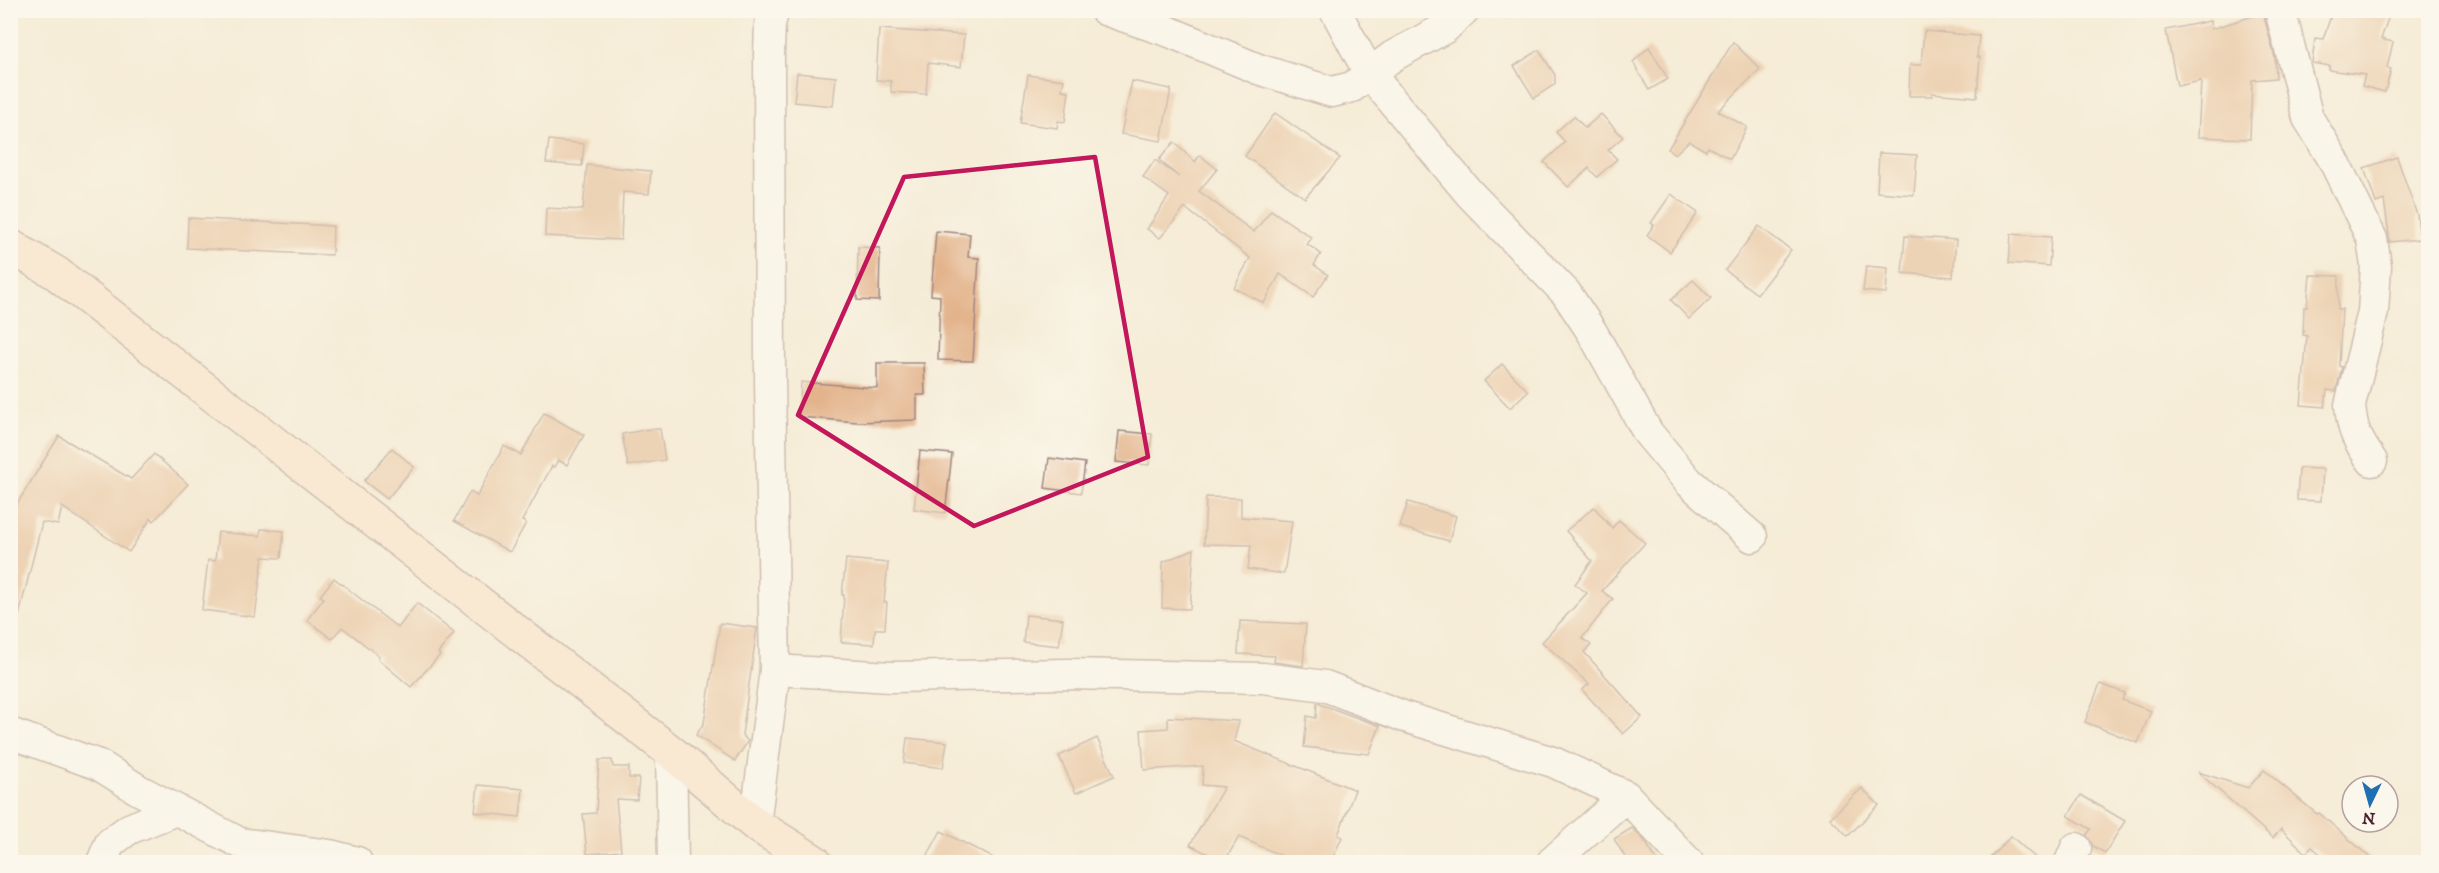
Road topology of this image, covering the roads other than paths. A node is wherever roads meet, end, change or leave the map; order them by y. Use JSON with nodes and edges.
{"nodes":[{"id":1,"x":774,"y":10,"type":"edge"},
{"id":2,"x":1105,"y":10,"type":"edge"},
{"id":3,"x":1335,"y":10,"type":"edge"},
{"id":4,"x":1464,"y":10,"type":"edge"},
{"id":5,"x":2280,"y":10,"type":"edge"},
{"id":6,"x":1369,"y":73,"type":"junction"},
{"id":7,"x":10,"y":246,"type":"edge"},
{"id":8,"x":2372,"y":461,"type":"dead end"},
{"id":9,"x":1752,"y":537,"type":"dead end"},
{"id":10,"x":775,"y":670,"type":"junction"},
{"id":11,"x":10,"y":733,"type":"edge"},
{"id":12,"x":671,"y":752,"type":"junction"},
{"id":13,"x":1626,"y":796,"type":"junction"},
{"id":14,"x":176,"y":810,"type":"junction"},
{"id":15,"x":755,"y":824,"type":"junction"},
{"id":16,"x":245,"y":853,"type":"edge"},
{"id":17,"x":102,"y":862,"type":"edge"},
{"id":18,"x":357,"y":862,"type":"edge"},
{"id":19,"x":673,"y":862,"type":"edge"},
{"id":20,"x":815,"y":862,"type":"edge"},
{"id":21,"x":1552,"y":862,"type":"edge"},
{"id":22,"x":1688,"y":862,"type":"edge"}],
"edges":[{"from":1,"to":10,"type":"street"},
{"from":2,"to":6,"type":"street"},
{"from":3,"to":6,"type":"street"},
{"from":4,"to":6,"type":"street"},
{"from":5,"to":8,"type":"street"},
{"from":6,"to":9,"type":"street"},
{"from":7,"to":12,"type":"street"},
{"from":10,"to":13,"type":"street"},
{"from":10,"to":15,"type":"street"},
{"from":11,"to":14,"type":"street"},
{"from":12,"to":15,"type":"street"},
{"from":12,"to":19,"type":"street"},
{"from":13,"to":21,"type":"street"},
{"from":13,"to":22,"type":"street"},
{"from":14,"to":16,"type":"street"},
{"from":14,"to":17,"type":"street"},
{"from":15,"to":20,"type":"street"},
{"from":16,"to":18,"type":"street"}]}
